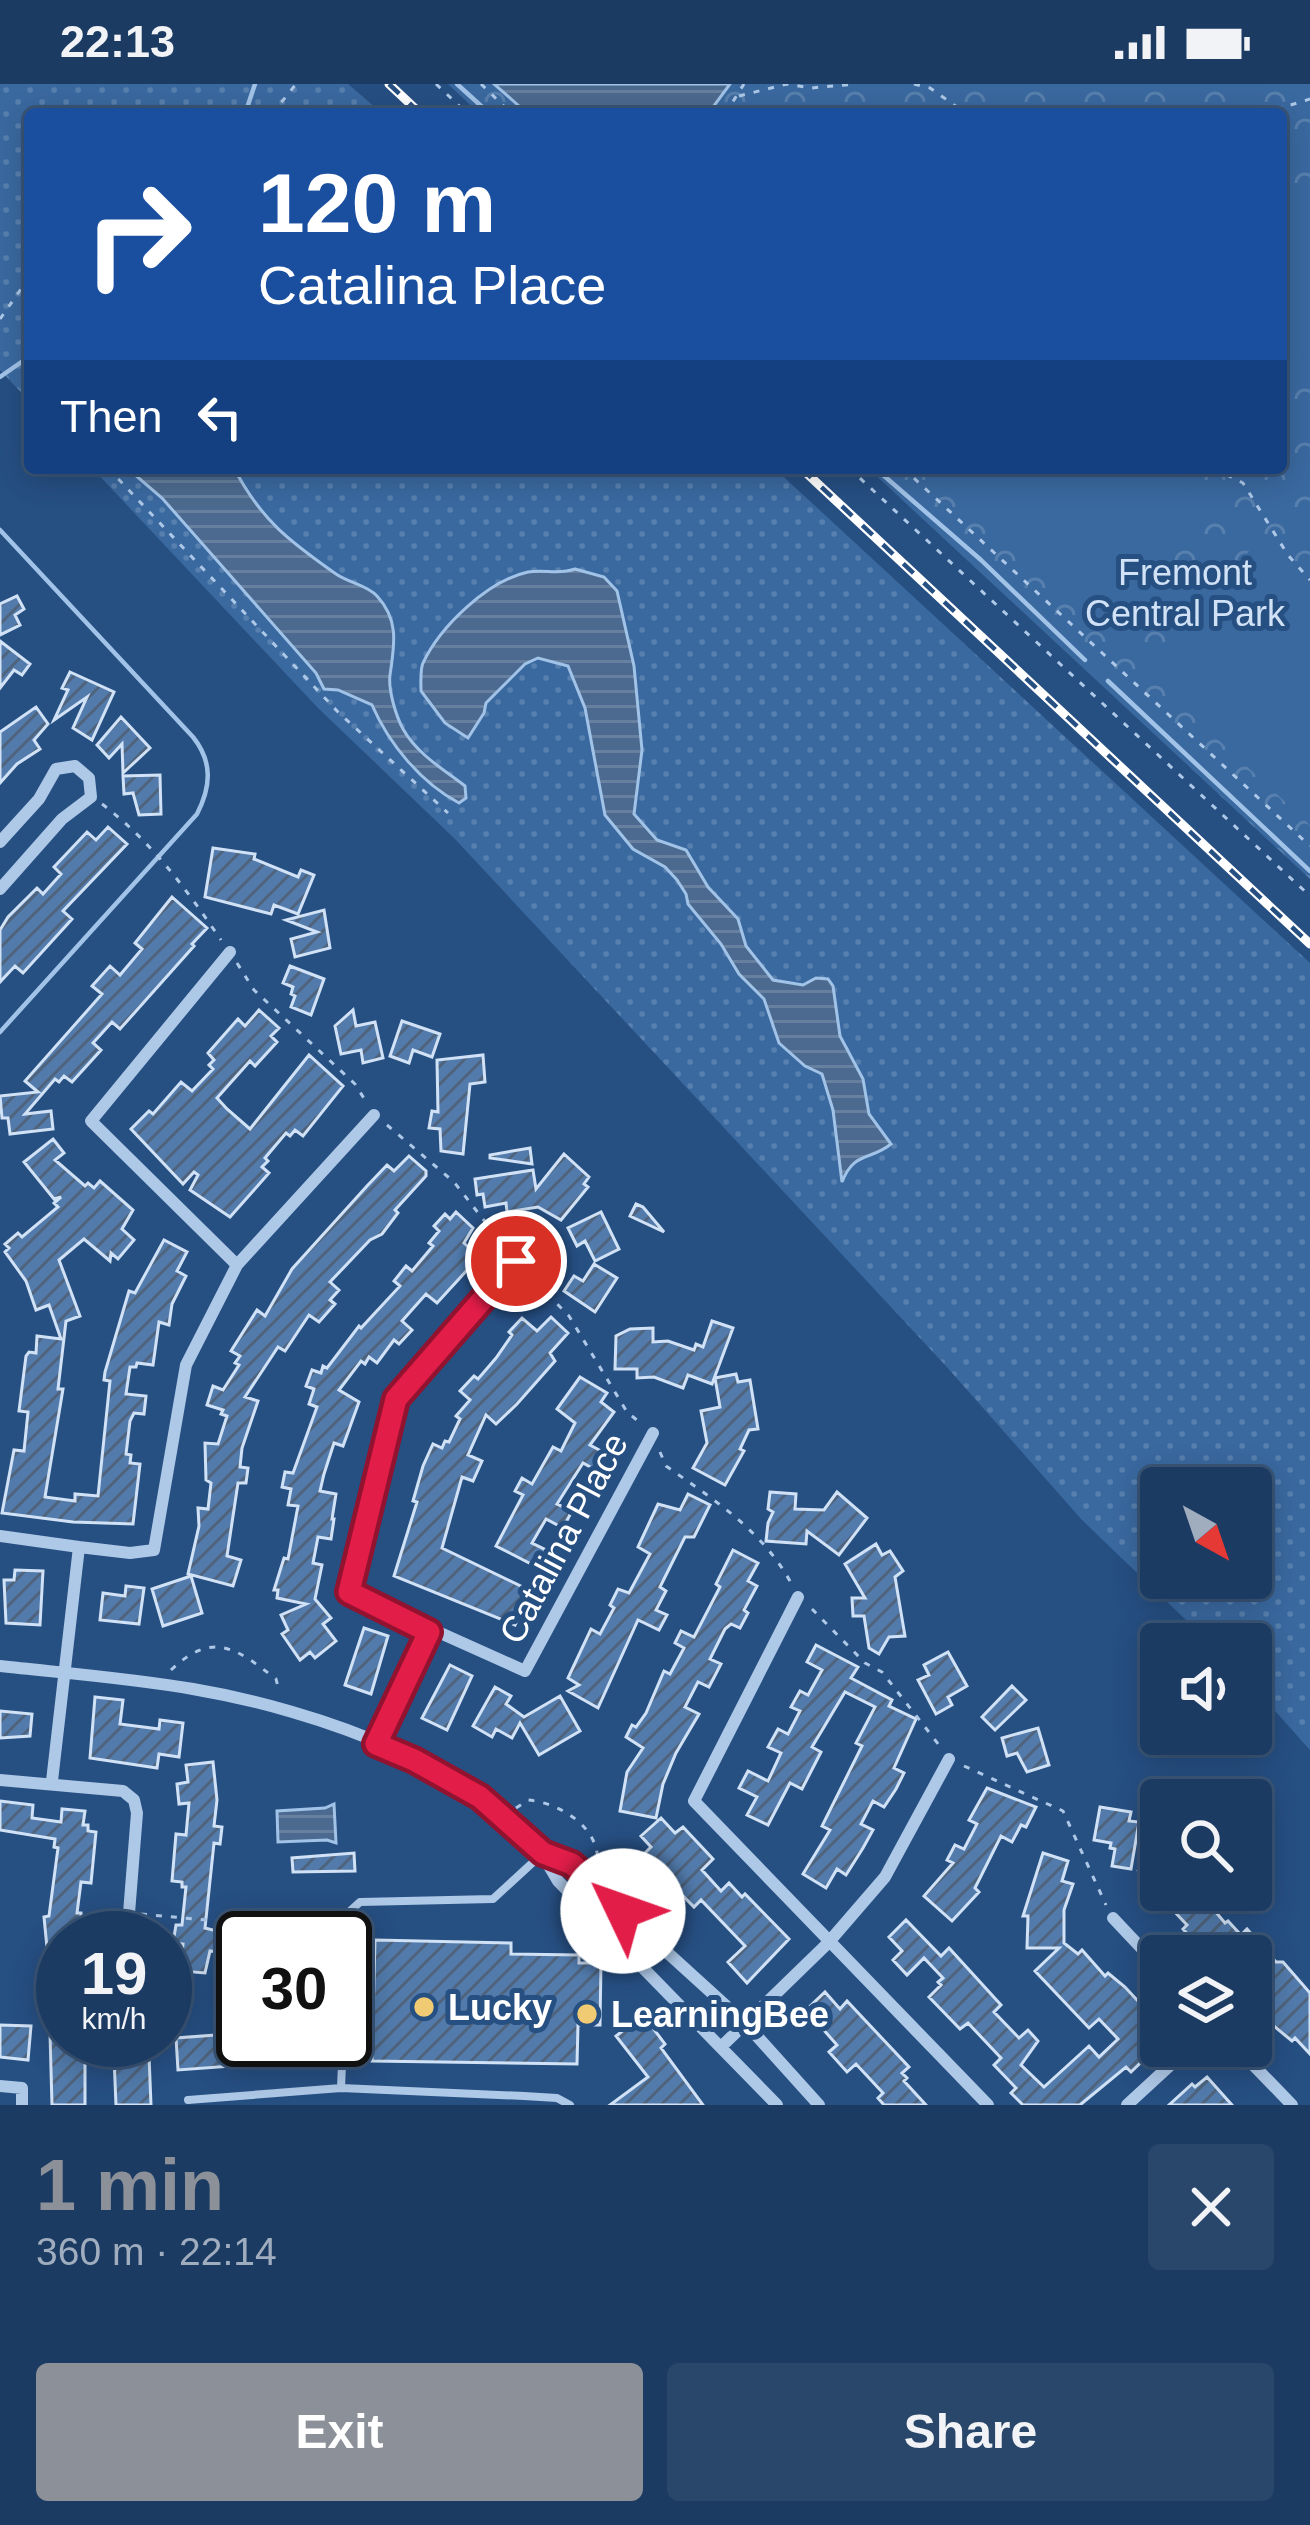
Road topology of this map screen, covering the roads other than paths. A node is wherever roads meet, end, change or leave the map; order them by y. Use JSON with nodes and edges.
{"nodes":[{"id":1,"x":0,"y":842,"type":"edge"},
{"id":2,"x":0,"y":889,"type":"edge"},
{"id":3,"x":230,"y":952,"type":"road end"},
{"id":4,"x":374,"y":1115,"type":"road end"},
{"id":5,"x":516,"y":1261,"type":"road end"},
{"id":6,"x":237,"y":1265,"type":"junction"},
{"id":7,"x":653,"y":1432,"type":"road end"},
{"id":8,"x":0,"y":1536,"type":"edge"},
{"id":9,"x":79,"y":1547,"type":"junction"},
{"id":10,"x":798,"y":1597,"type":"road end"},
{"id":11,"x":429,"y":1632,"type":"junction"},
{"id":12,"x":0,"y":1666,"type":"edge"},
{"id":13,"x":64,"y":1673,"type":"junction"},
{"id":14,"x":376,"y":1744,"type":"junction"},
{"id":15,"x":949,"y":1759,"type":"road end"},
{"id":16,"x":0,"y":1780,"type":"edge"},
{"id":17,"x":52,"y":1781,"type":"junction"},
{"id":18,"x":543,"y":1853,"type":"junction"},
{"id":19,"x":129,"y":1911,"type":"edge"},
{"id":20,"x":350,"y":1911,"type":"edge"},
{"id":21,"x":1113,"y":1918,"type":"road end"},
{"id":22,"x":828,"y":1943,"type":"junction"},
{"id":23,"x":1140,"y":1947,"type":"edge"},
{"id":24,"x":746,"y":2024,"type":"junction"},
{"id":25,"x":722,"y":2046,"type":"junction"},
{"id":26,"x":342,"y":2067,"type":"edge"},
{"id":27,"x":1168,"y":2067,"type":"edge"},
{"id":28,"x":1255,"y":2067,"type":"edge"},
{"id":29,"x":0,"y":2086,"type":"edge"},
{"id":30,"x":341,"y":2089,"type":"junction"},
{"id":31,"x":188,"y":2100,"type":"dead end"},
{"id":32,"x":235,"y":2101,"type":"edge"},
{"id":33,"x":22,"y":2105,"type":"edge"},
{"id":34,"x":570,"y":2105,"type":"edge"},
{"id":35,"x":777,"y":2105,"type":"edge"},
{"id":36,"x":819,"y":2105,"type":"edge"},
{"id":37,"x":988,"y":2105,"type":"edge"},
{"id":38,"x":1127,"y":2105,"type":"edge"},
{"id":39,"x":1292,"y":2105,"type":"edge"}],
"edges":[{"from":1,"to":2,"type":"street"},
{"from":3,"to":6,"type":"street"},
{"from":4,"to":6,"type":"street"},
{"from":5,"to":11,"type":"street"},
{"from":6,"to":9,"type":"street"},
{"from":7,"to":11,"type":"street","name":"Catalina Place"},
{"from":8,"to":9,"type":"street"},
{"from":9,"to":13,"type":"street"},
{"from":10,"to":22,"type":"street"},
{"from":11,"to":14,"type":"street"},
{"from":12,"to":13,"type":"street"},
{"from":13,"to":14,"type":"street"},
{"from":13,"to":17,"type":"street"},
{"from":14,"to":18,"type":"street"},
{"from":15,"to":22,"type":"street"},
{"from":16,"to":17,"type":"street"},
{"from":17,"to":19,"type":"street"},
{"from":18,"to":20,"type":"lane"},
{"from":18,"to":24,"type":"street"},
{"from":18,"to":25,"type":"street"},
{"from":21,"to":23,"type":"street"},
{"from":22,"to":24,"type":"street"},
{"from":22,"to":37,"type":"street"},
{"from":24,"to":25,"type":"street"},
{"from":24,"to":36,"type":"street"},
{"from":25,"to":35,"type":"street"},
{"from":26,"to":30,"type":"lane"},
{"from":27,"to":38,"type":"street"},
{"from":28,"to":39,"type":"street"},
{"from":29,"to":33,"type":"street"},
{"from":30,"to":32,"type":"lane"},
{"from":30,"to":34,"type":"lane"},
{"from":31,"to":32,"type":"lane"}]}
